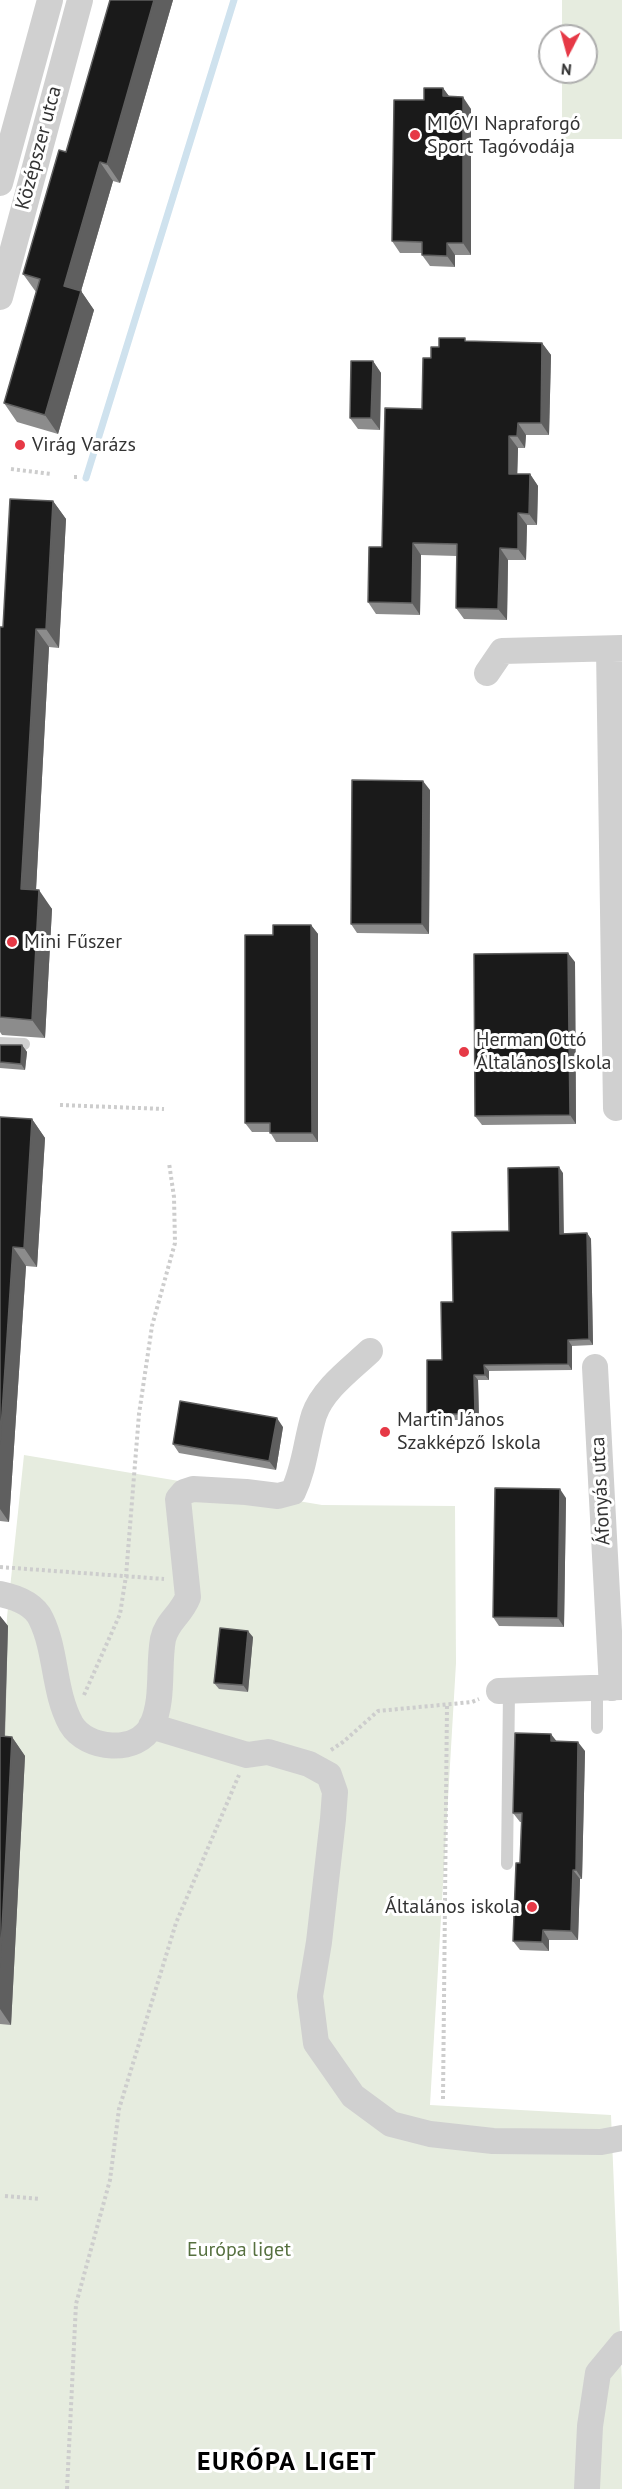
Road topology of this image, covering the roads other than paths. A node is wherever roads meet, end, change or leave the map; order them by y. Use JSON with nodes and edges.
{"nodes":[{"id":1,"x":50,"y":0,"type":"edge"},
{"id":2,"x":80,"y":0,"type":"edge"},
{"id":3,"x":0,"y":183,"type":"edge"},
{"id":4,"x":0,"y":297,"type":"edge"},
{"id":5,"x":615,"y":648,"type":"edge"},
{"id":6,"x":487,"y":672,"type":"dead end"},
{"id":7,"x":0,"y":1043,"type":"edge"},
{"id":8,"x":24,"y":1044,"type":"edge"},
{"id":9,"x":616,"y":1108,"type":"dead end"},
{"id":10,"x":370,"y":1351,"type":"dead end"},
{"id":11,"x":595,"y":1367,"type":"dead end"},
{"id":12,"x":0,"y":1594,"type":"edge"},
{"id":13,"x":610,"y":1688,"type":"edge"},
{"id":14,"x":504,"y":1691,"type":"joint"},
{"id":15,"x":151,"y":1726,"type":"junction"},
{"id":16,"x":597,"y":1728,"type":"dead end"},
{"id":17,"x":507,"y":1864,"type":"dead end"},
{"id":18,"x":622,"y":2138,"type":"edge"},
{"id":19,"x":622,"y":2344,"type":"edge"},
{"id":20,"x":587,"y":2489,"type":"edge"}],
"edges":[{"from":1,"to":3,"type":"street","name":"Középszer utca"},
{"from":2,"to":4,"type":"street","name":"Középszer utca"},
{"from":5,"to":6,"type":"street"},
{"from":5,"to":9,"type":"street"},
{"from":7,"to":8,"type":"lane"},
{"from":10,"to":15,"type":"street"},
{"from":11,"to":13,"type":"street","name":"Áfonyás utca"},
{"from":12,"to":15,"type":"street"},
{"from":13,"to":14,"type":"street"},
{"from":13,"to":16,"type":"lane"},
{"from":14,"to":17,"type":"lane"},
{"from":15,"to":18,"type":"street"},
{"from":19,"to":20,"type":"street"}]}
